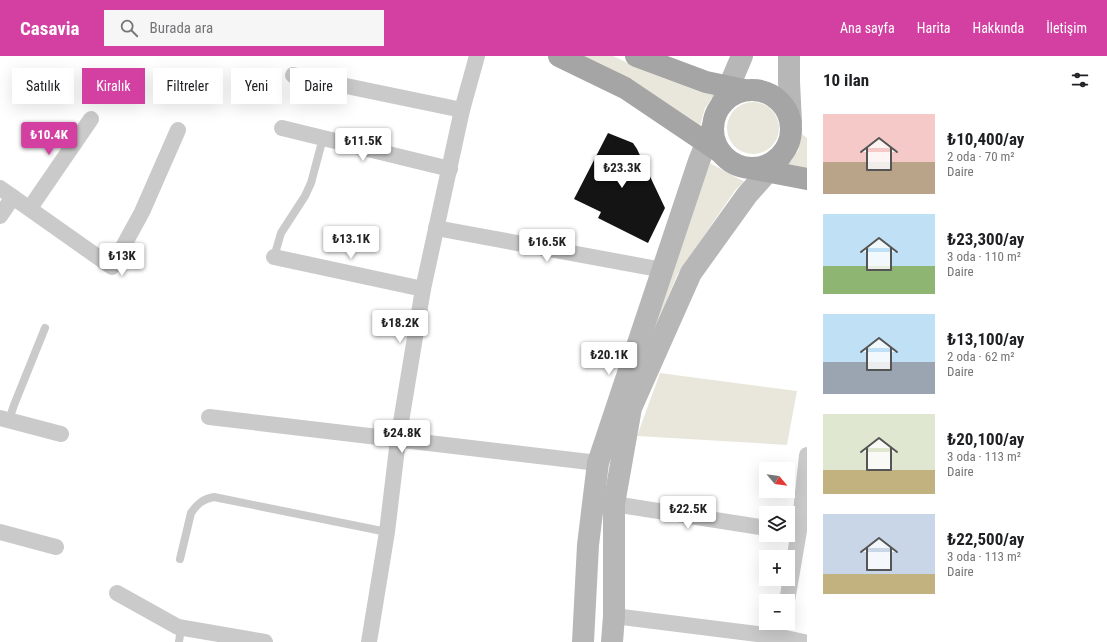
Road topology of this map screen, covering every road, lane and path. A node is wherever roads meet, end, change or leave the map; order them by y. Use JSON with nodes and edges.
{"nodes":[{"id":1,"x":477,"y":56,"type":"edge"},
{"id":2,"x":559,"y":56,"type":"edge"},
{"id":3,"x":636,"y":56,"type":"edge"},
{"id":4,"x":742,"y":56,"type":"edge"},
{"id":5,"x":789,"y":56,"type":"edge"},
{"id":6,"x":347,"y":86,"type":"edge"},
{"id":7,"x":732,"y":93,"type":"junction"},
{"id":8,"x":462,"y":110,"type":"junction"},
{"id":9,"x":794,"y":117,"type":"edge"},
{"id":10,"x":91,"y":119,"type":"dead end"},
{"id":11,"x":282,"y":128,"type":"dead end"},
{"id":12,"x":178,"y":130,"type":"dead end"},
{"id":13,"x":323,"y":138,"type":"junction"},
{"id":14,"x":713,"y":140,"type":"junction"},
{"id":15,"x":768,"y":166,"type":"junction"},
{"id":16,"x":450,"y":169,"type":"junction"},
{"id":17,"x":807,"y":179,"type":"edge"},
{"id":18,"x":0,"y":188,"type":"edge"},
{"id":19,"x":13,"y":197,"type":"junction"},
{"id":20,"x":30,"y":208,"type":"junction"},
{"id":21,"x":0,"y":216,"type":"edge"},
{"id":22,"x":436,"y":228,"type":"junction"},
{"id":23,"x":274,"y":257,"type":"joint"},
{"id":24,"x":663,"y":270,"type":"junction"},
{"id":25,"x":423,"y":289,"type":"junction"},
{"id":26,"x":45,"y":328,"type":"dead end"},
{"id":27,"x":209,"y":417,"type":"dead end"},
{"id":28,"x":5,"y":419,"type":"edge"},
{"id":29,"x":61,"y":434,"type":"dead end"},
{"id":30,"x":398,"y":440,"type":"junction"},
{"id":31,"x":807,"y":455,"type":"edge"},
{"id":32,"x":598,"y":463,"type":"junction"},
{"id":33,"x":614,"y":504,"type":"junction"},
{"id":34,"x":759,"y":527,"type":"edge"},
{"id":35,"x":798,"y":531,"type":"edge"},
{"id":36,"x":0,"y":532,"type":"edge"},
{"id":37,"x":387,"y":532,"type":"junction"},
{"id":38,"x":56,"y":547,"type":"dead end"},
{"id":39,"x":180,"y":560,"type":"dead end"},
{"id":40,"x":117,"y":593,"type":"dead end"},
{"id":41,"x":788,"y":594,"type":"edge"},
{"id":42,"x":614,"y":616,"type":"junction"},
{"id":43,"x":782,"y":634,"type":"edge"},
{"id":44,"x":180,"y":635,"type":"edge"},
{"id":45,"x":266,"y":642,"type":"edge"},
{"id":46,"x":369,"y":642,"type":"edge"},
{"id":47,"x":583,"y":642,"type":"edge"},
{"id":48,"x":612,"y":642,"type":"edge"},
{"id":49,"x":804,"y":642,"type":"edge"}],
"edges":[{"from":1,"to":8,"type":"street"},
{"from":2,"to":14,"type":"main road"},
{"from":3,"to":7,"type":"main road"},
{"from":4,"to":7,"type":"street"},
{"from":5,"to":9,"type":"street"},
{"from":6,"to":8,"type":"street"},
{"from":7,"to":9,"type":"main road"},
{"from":7,"to":14,"type":"main road"},
{"from":8,"to":16,"type":"street"},
{"from":9,"to":15,"type":"main road"},
{"from":10,"to":20,"type":"street"},
{"from":11,"to":13,"type":"street"},
{"from":12,"to":20,"type":"street"},
{"from":13,"to":16,"type":"street"},
{"from":13,"to":23,"type":"lane"},
{"from":14,"to":15,"type":"main road"},
{"from":14,"to":24,"type":"street"},
{"from":15,"to":17,"type":"main road"},
{"from":15,"to":33,"type":"street"},
{"from":16,"to":22,"type":"street"},
{"from":18,"to":19,"type":"street"},
{"from":19,"to":20,"type":"street"},
{"from":19,"to":21,"type":"street"},
{"from":22,"to":24,"type":"street"},
{"from":22,"to":25,"type":"street"},
{"from":23,"to":25,"type":"street"},
{"from":24,"to":32,"type":"street"},
{"from":25,"to":30,"type":"street"},
{"from":26,"to":28,"type":"lane"},
{"from":27,"to":30,"type":"street"},
{"from":28,"to":29,"type":"street"},
{"from":30,"to":32,"type":"street"},
{"from":30,"to":37,"type":"street"},
{"from":31,"to":35,"type":"street"},
{"from":32,"to":47,"type":"street"},
{"from":33,"to":34,"type":"street"},
{"from":33,"to":42,"type":"street"},
{"from":35,"to":41,"type":"street"},
{"from":36,"to":38,"type":"street"},
{"from":37,"to":39,"type":"lane"},
{"from":37,"to":46,"type":"street"},
{"from":40,"to":44,"type":"street"},
{"from":42,"to":43,"type":"street"},
{"from":42,"to":48,"type":"street"},
{"from":43,"to":49,"type":"street"},
{"from":44,"to":45,"type":"street"}]}
